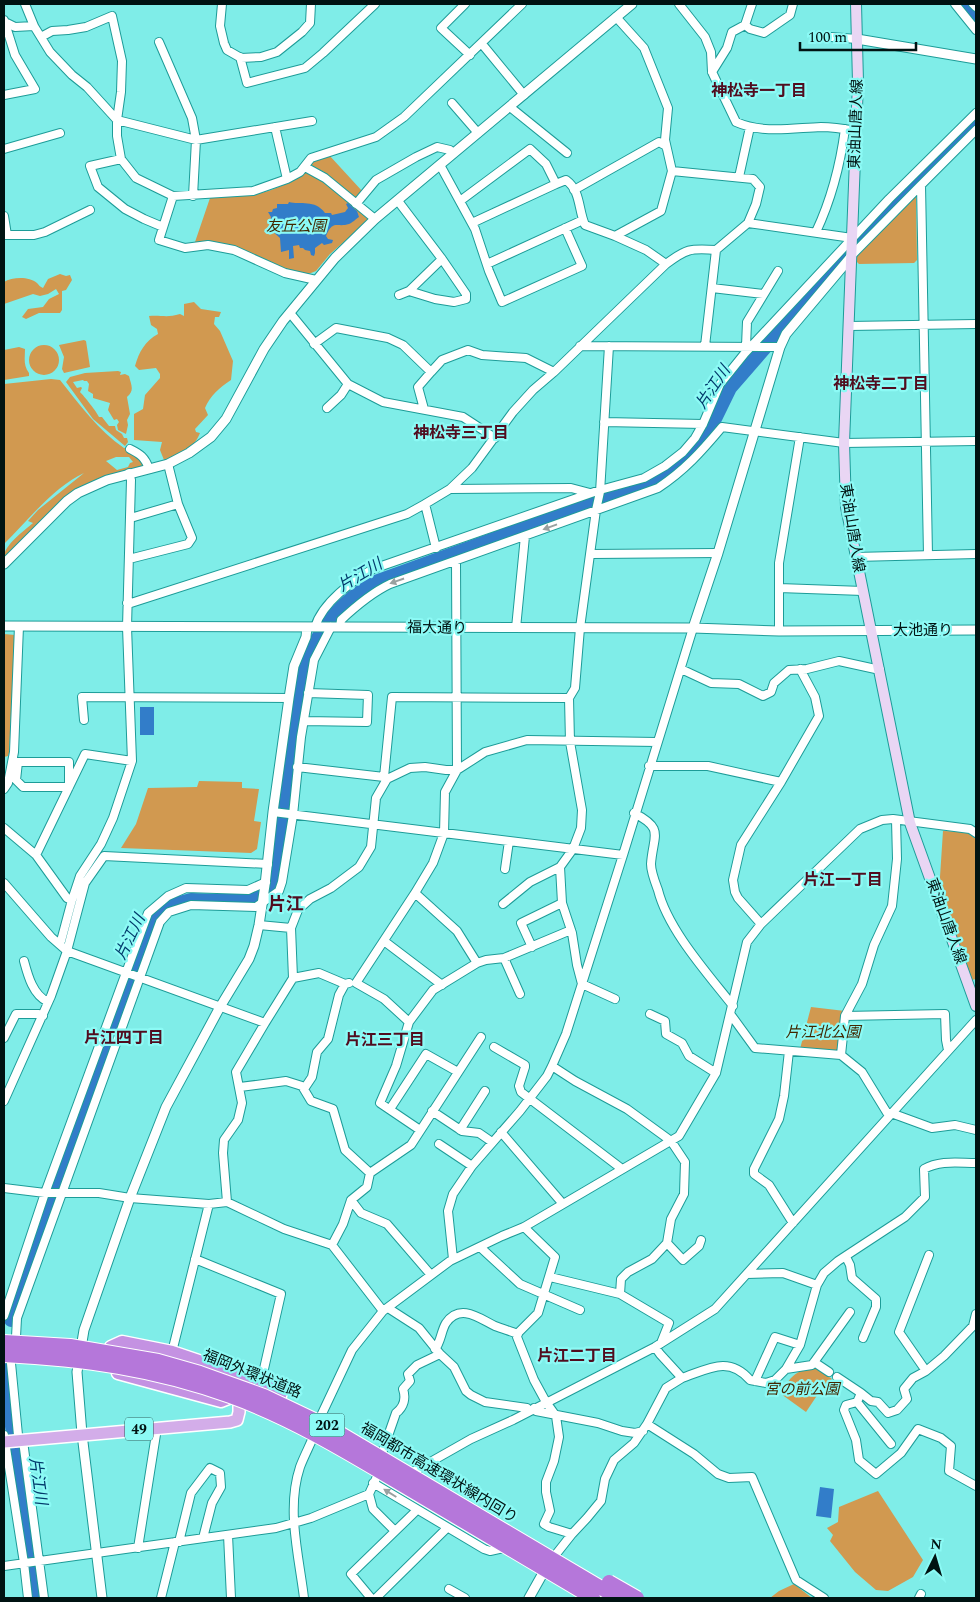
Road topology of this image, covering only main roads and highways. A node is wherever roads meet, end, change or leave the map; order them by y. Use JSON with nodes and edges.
{"nodes":[{"id":1,"x":856,"y":4,"type":"edge"},
{"id":2,"x":976,"y":1006,"type":"edge"},
{"id":3,"x":7,"y":1346,"type":"edge"},
{"id":4,"x":110,"y":1347,"type":"junction"},
{"id":5,"x":235,"y":1398,"type":"junction"},
{"id":6,"x":279,"y":1399,"type":"junction"},
{"id":7,"x":322,"y":1429,"type":"junction"},
{"id":8,"x":11,"y":1440,"type":"edge"},
{"id":9,"x":575,"y":1598,"type":"edge"},
{"id":10,"x":592,"y":1598,"type":"edge"},
{"id":11,"x":620,"y":1598,"type":"edge"},
{"id":12,"x":637,"y":1598,"type":"edge"}],
"edges":[{"from":1,"to":2,"type":"main road","name":"東油山唐人線"},
{"from":3,"to":4,"type":"highway","name":"福岡外環状道路","number":"202"},
{"from":3,"to":5,"type":"highway","name":"福岡外環状道路","number":"202"},
{"from":3,"to":7,"type":"highway","name":"福岡都市高速環状線内回り","bridge":true},
{"from":4,"to":6,"type":"highway","name":"福岡外環状道路","number":"202"},
{"from":4,"to":6,"type":"highway"},
{"from":5,"to":7,"type":"highway","name":"福岡外環状道路","number":"202"},
{"from":5,"to":8,"type":"main road","number":"49"},
{"from":6,"to":7,"type":"highway","name":"福岡外環状道路","number":"202"},
{"from":7,"to":9,"type":"highway","bridge":true},
{"from":7,"to":10,"type":"highway","bridge":true},
{"from":7,"to":10,"type":"highway","name":"福岡外環状道路","number":"202"},
{"from":7,"to":11,"type":"highway","name":"福岡都市高速環状線内回り","bridge":true},
{"from":7,"to":11,"type":"highway","name":"福岡外環状道路","number":"202"},
{"from":7,"to":12,"type":"highway","bridge":true}]}
